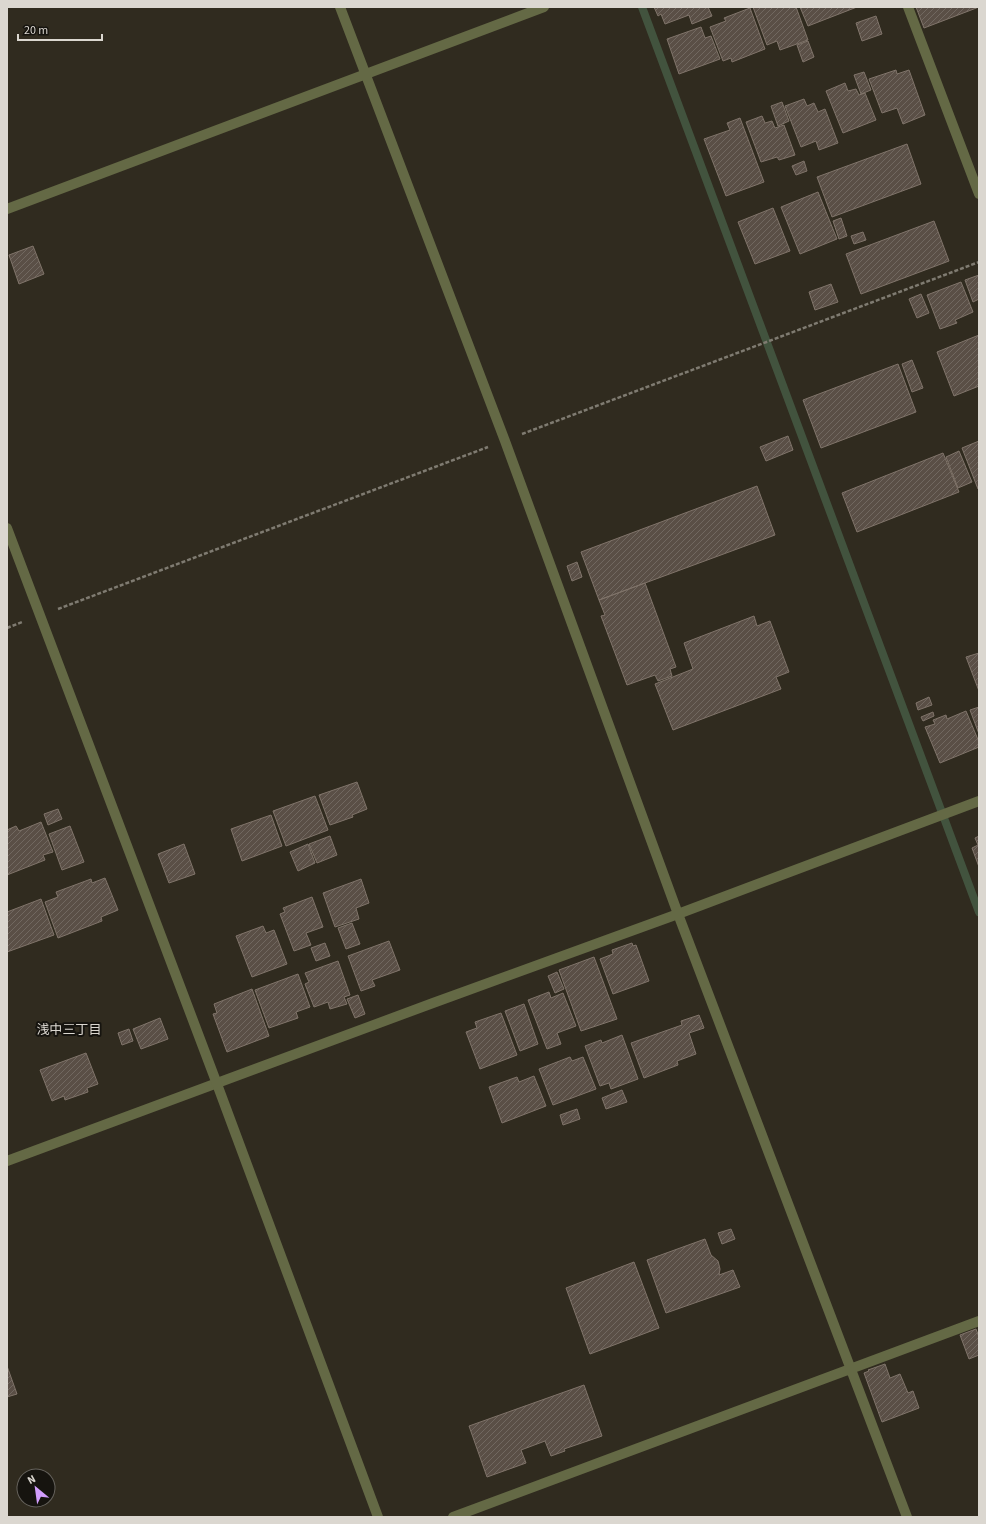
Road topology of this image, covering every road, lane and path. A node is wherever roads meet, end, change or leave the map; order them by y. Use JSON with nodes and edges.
{"nodes":[{"id":1,"x":340,"y":7,"type":"edge"},
{"id":2,"x":544,"y":7,"type":"edge"},
{"id":3,"x":908,"y":7,"type":"edge"},
{"id":4,"x":366,"y":74,"type":"junction"},
{"id":5,"x":979,"y":194,"type":"edge"},
{"id":6,"x":7,"y":208,"type":"edge"},
{"id":7,"x":979,"y":262,"type":"edge"},
{"id":8,"x":505,"y":441,"type":"junction"},
{"id":9,"x":7,"y":528,"type":"edge"},
{"id":10,"x":40,"y":616,"type":"junction"},
{"id":11,"x":7,"y":628,"type":"edge"},
{"id":12,"x":979,"y":801,"type":"edge"},
{"id":13,"x":678,"y":914,"type":"junction"},
{"id":14,"x":217,"y":1084,"type":"junction"},
{"id":15,"x":7,"y":1161,"type":"edge"},
{"id":16,"x":979,"y":1321,"type":"edge"},
{"id":17,"x":850,"y":1368,"type":"junction"},
{"id":18,"x":378,"y":1517,"type":"edge"},
{"id":19,"x":453,"y":1517,"type":"edge"},
{"id":20,"x":907,"y":1517,"type":"edge"}],
"edges":[{"from":1,"to":4,"type":"street"},
{"from":2,"to":4,"type":"street"},
{"from":3,"to":5,"type":"street"},
{"from":4,"to":6,"type":"street"},
{"from":4,"to":8,"type":"street"},
{"from":7,"to":8,"type":"path"},
{"from":8,"to":10,"type":"path"},
{"from":8,"to":13,"type":"street"},
{"from":9,"to":10,"type":"street"},
{"from":10,"to":11,"type":"path"},
{"from":10,"to":14,"type":"street"},
{"from":12,"to":13,"type":"street"},
{"from":13,"to":14,"type":"street"},
{"from":13,"to":17,"type":"street"},
{"from":14,"to":15,"type":"street"},
{"from":14,"to":18,"type":"street"},
{"from":16,"to":17,"type":"street"},
{"from":17,"to":19,"type":"street"},
{"from":17,"to":20,"type":"street"}]}
